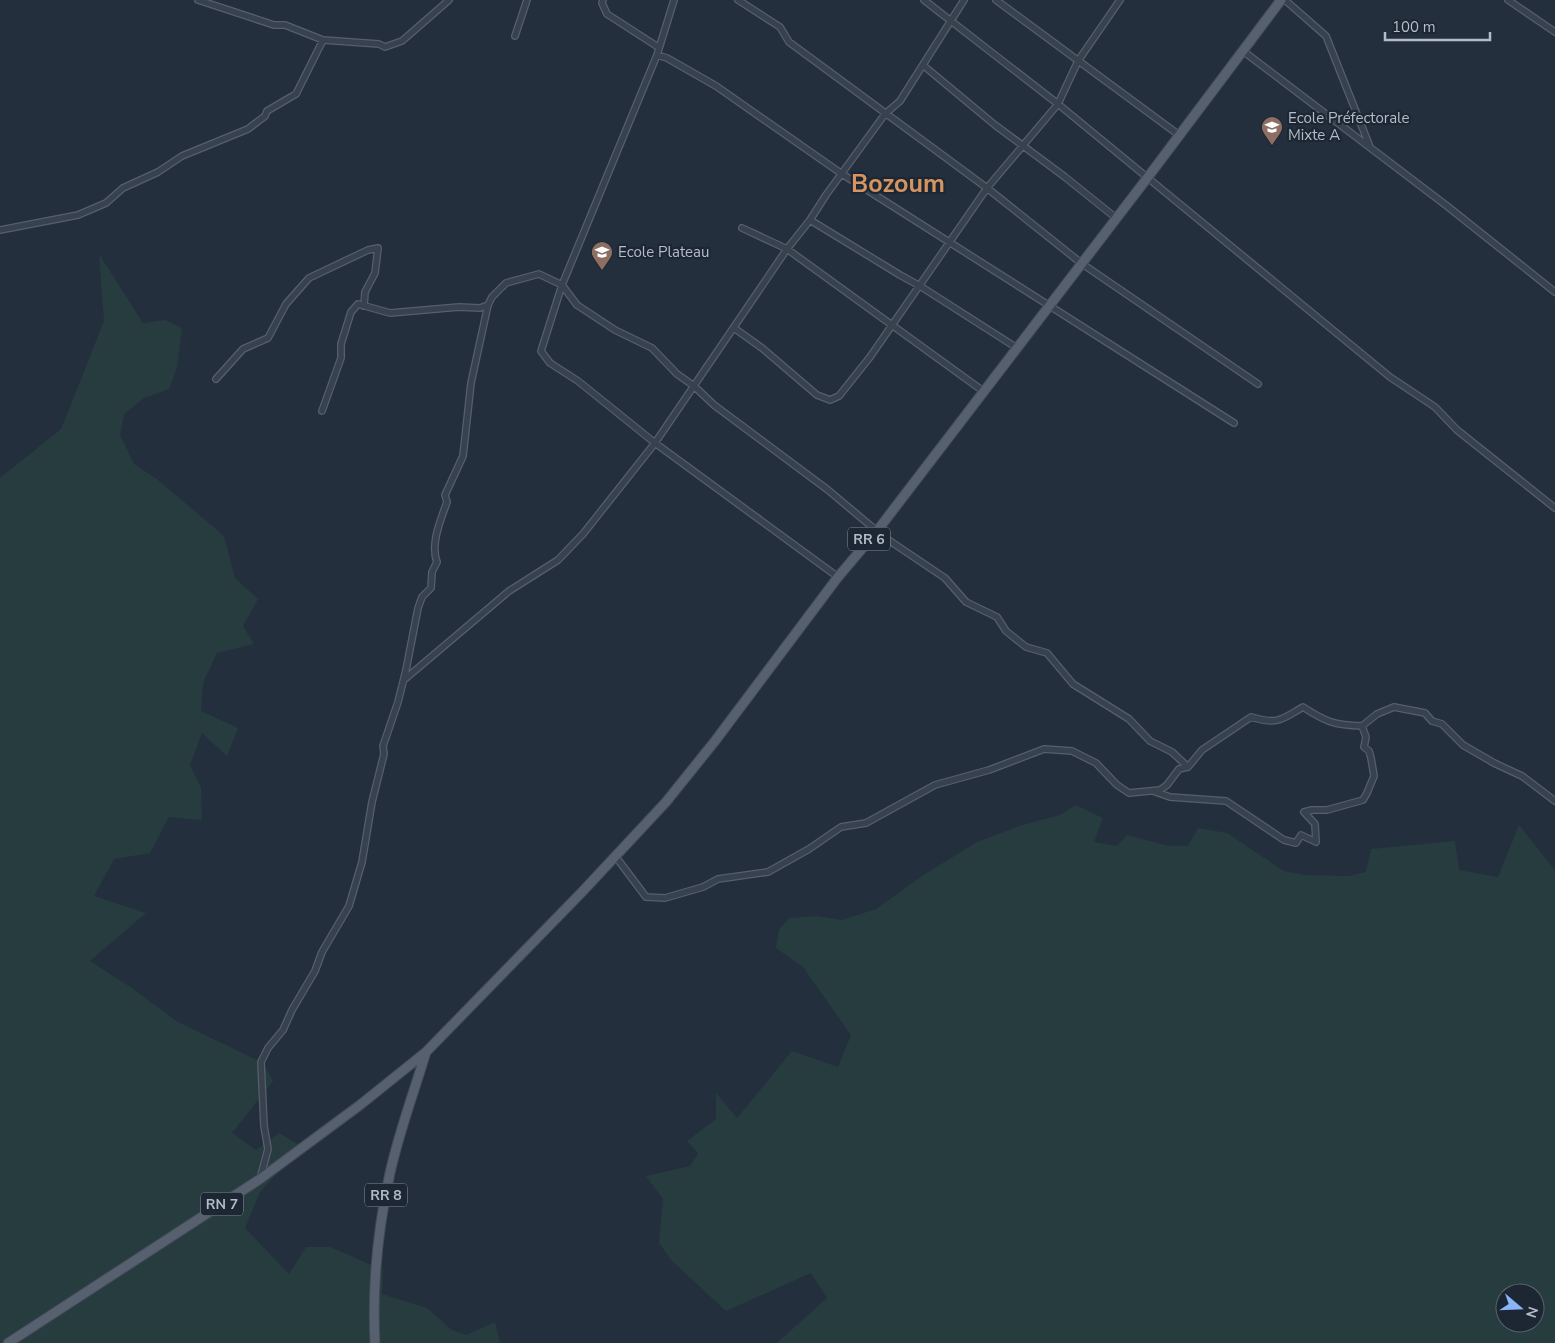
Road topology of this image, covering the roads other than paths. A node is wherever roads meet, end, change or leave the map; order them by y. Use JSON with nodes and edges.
{"nodes":[{"id":1,"x":198,"y":0,"type":"edge"},
{"id":2,"x":449,"y":0,"type":"edge"},
{"id":3,"x":527,"y":0,"type":"edge"},
{"id":4,"x":603,"y":0,"type":"edge"},
{"id":5,"x":674,"y":0,"type":"edge"},
{"id":6,"x":738,"y":0,"type":"edge"},
{"id":7,"x":924,"y":0,"type":"edge"},
{"id":8,"x":964,"y":0,"type":"edge"},
{"id":9,"x":996,"y":0,"type":"edge"},
{"id":10,"x":1120,"y":0,"type":"edge"},
{"id":11,"x":1283,"y":0,"type":"edge"},
{"id":12,"x":1508,"y":0,"type":"edge"},
{"id":13,"x":950,"y":22,"type":"junction"},
{"id":14,"x":1555,"y":32,"type":"edge"},
{"id":15,"x":514,"y":36,"type":"dead end"},
{"id":16,"x":323,"y":40,"type":"junction"},
{"id":17,"x":658,"y":47,"type":"junction"},
{"id":18,"x":1243,"y":51,"type":"junction"},
{"id":19,"x":657,"y":55,"type":"junction"},
{"id":20,"x":1078,"y":61,"type":"junction"},
{"id":21,"x":924,"y":66,"type":"junction"},
{"id":22,"x":1058,"y":104,"type":"junction"},
{"id":23,"x":885,"y":114,"type":"junction"},
{"id":24,"x":1179,"y":135,"type":"junction"},
{"id":25,"x":1024,"y":145,"type":"junction"},
{"id":26,"x":1371,"y":148,"type":"junction"},
{"id":27,"x":842,"y":174,"type":"junction"},
{"id":28,"x":1148,"y":177,"type":"junction"},
{"id":29,"x":987,"y":188,"type":"junction"},
{"id":30,"x":1116,"y":218,"type":"junction"},
{"id":31,"x":810,"y":220,"type":"junction"},
{"id":32,"x":742,"y":228,"type":"dead end"},
{"id":33,"x":0,"y":230,"type":"edge"},
{"id":34,"x":949,"y":242,"type":"junction"},
{"id":35,"x":787,"y":249,"type":"junction"},
{"id":36,"x":1081,"y":263,"type":"junction"},
{"id":37,"x":562,"y":285,"type":"junction"},
{"id":38,"x":920,"y":286,"type":"junction"},
{"id":39,"x":1555,"y":292,"type":"edge"},
{"id":40,"x":488,"y":305,"type":"junction"},
{"id":41,"x":1049,"y":305,"type":"junction"},
{"id":42,"x":364,"y":306,"type":"junction"},
{"id":43,"x":892,"y":325,"type":"junction"},
{"id":44,"x":734,"y":328,"type":"junction"},
{"id":45,"x":1017,"y":348,"type":"junction"},
{"id":46,"x":216,"y":379,"type":"dead end"},
{"id":47,"x":1258,"y":384,"type":"dead end"},
{"id":48,"x":694,"y":386,"type":"junction"},
{"id":49,"x":984,"y":391,"type":"junction"},
{"id":50,"x":322,"y":411,"type":"dead end"},
{"id":51,"x":1234,"y":423,"type":"dead end"},
{"id":52,"x":655,"y":443,"type":"junction"},
{"id":53,"x":1555,"y":508,"type":"edge"},
{"id":54,"x":876,"y":531,"type":"junction"},
{"id":55,"x":838,"y":577,"type":"junction"},
{"id":56,"x":404,"y":679,"type":"junction"},
{"id":57,"x":1362,"y":726,"type":"junction"},
{"id":58,"x":1188,"y":766,"type":"junction"},
{"id":59,"x":1151,"y":790,"type":"junction"},
{"id":60,"x":1555,"y":801,"type":"edge"},
{"id":61,"x":616,"y":857,"type":"junction"},
{"id":62,"x":426,"y":1052,"type":"junction"},
{"id":63,"x":260,"y":1179,"type":"junction"},
{"id":64,"x":8,"y":1343,"type":"edge"},
{"id":65,"x":375,"y":1343,"type":"edge"}],
"edges":[{"from":1,"to":16,"type":"street"},
{"from":2,"to":16,"type":"street"},
{"from":3,"to":15,"type":"street"},
{"from":4,"to":17,"type":"street"},
{"from":5,"to":17,"type":"street"},
{"from":6,"to":23,"type":"street"},
{"from":7,"to":13,"type":"street"},
{"from":8,"to":13,"type":"street"},
{"from":9,"to":20,"type":"street"},
{"from":10,"to":20,"type":"street"},
{"from":11,"to":18,"type":"main road","number":"RR 6"},
{"from":11,"to":26,"type":"street"},
{"from":12,"to":14,"type":"street"},
{"from":13,"to":21,"type":"street"},
{"from":13,"to":22,"type":"street"},
{"from":16,"to":33,"type":"street"},
{"from":17,"to":19,"type":"street"},
{"from":18,"to":24,"type":"main road","number":"RR 6"},
{"from":18,"to":26,"type":"street"},
{"from":19,"to":27,"type":"street"},
{"from":19,"to":37,"type":"street"},
{"from":20,"to":22,"type":"street"},
{"from":20,"to":24,"type":"street"},
{"from":21,"to":23,"type":"street"},
{"from":21,"to":25,"type":"street"},
{"from":22,"to":25,"type":"street"},
{"from":22,"to":28,"type":"street"},
{"from":23,"to":27,"type":"street"},
{"from":23,"to":29,"type":"street"},
{"from":24,"to":28,"type":"main road","number":"RR 6"},
{"from":25,"to":29,"type":"street"},
{"from":25,"to":30,"type":"street"},
{"from":26,"to":39,"type":"street"},
{"from":27,"to":31,"type":"street"},
{"from":27,"to":34,"type":"street"},
{"from":28,"to":30,"type":"main road","number":"RR 6"},
{"from":28,"to":53,"type":"street"},
{"from":29,"to":34,"type":"street"},
{"from":29,"to":36,"type":"street"},
{"from":30,"to":36,"type":"main road","number":"RR 6"},
{"from":31,"to":35,"type":"street"},
{"from":31,"to":38,"type":"street"},
{"from":32,"to":35,"type":"street"},
{"from":34,"to":38,"type":"street"},
{"from":34,"to":41,"type":"street"},
{"from":35,"to":43,"type":"street"},
{"from":35,"to":44,"type":"street"},
{"from":36,"to":41,"type":"main road","number":"RR 6"},
{"from":36,"to":47,"type":"street"},
{"from":37,"to":40,"type":"street"},
{"from":37,"to":48,"type":"street"},
{"from":37,"to":52,"type":"street"},
{"from":38,"to":43,"type":"street"},
{"from":38,"to":45,"type":"street"},
{"from":40,"to":42,"type":"street"},
{"from":40,"to":56,"type":"street"},
{"from":41,"to":45,"type":"main road","number":"RR 6"},
{"from":41,"to":51,"type":"street"},
{"from":42,"to":46,"type":"street"},
{"from":42,"to":50,"type":"street"},
{"from":43,"to":44,"type":"street"},
{"from":43,"to":49,"type":"street"},
{"from":44,"to":48,"type":"street"},
{"from":45,"to":49,"type":"main road","number":"RR 6"},
{"from":48,"to":52,"type":"street"},
{"from":48,"to":54,"type":"street"},
{"from":49,"to":54,"type":"main road","number":"RR 6"},
{"from":52,"to":55,"type":"street"},
{"from":52,"to":56,"type":"street"},
{"from":54,"to":55,"type":"main road","number":"RR 6"},
{"from":54,"to":58,"type":"street"},
{"from":55,"to":61,"type":"main road","number":"RR 6"},
{"from":56,"to":63,"type":"street"},
{"from":57,"to":58,"type":"street"},
{"from":57,"to":59,"type":"street"},
{"from":57,"to":60,"type":"street"},
{"from":58,"to":59,"type":"street"},
{"from":59,"to":61,"type":"street"},
{"from":61,"to":62,"type":"main road","number":"RR 6"},
{"from":62,"to":63,"type":"main road","number":"RN 7"},
{"from":62,"to":65,"type":"main road","number":"RR 8"},
{"from":63,"to":64,"type":"main road","number":"RN 7"}]}
